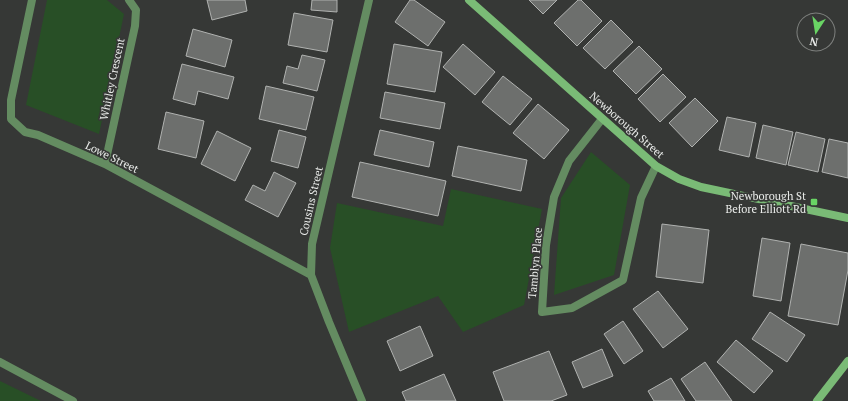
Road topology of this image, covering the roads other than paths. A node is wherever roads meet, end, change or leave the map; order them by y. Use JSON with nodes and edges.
{"nodes":[{"id":1,"x":32,"y":0,"type":"edge"},
{"id":2,"x":129,"y":0,"type":"edge"},
{"id":3,"x":369,"y":0,"type":"edge"},
{"id":4,"x":469,"y":0,"type":"edge"},
{"id":5,"x":602,"y":119,"type":"junction"},
{"id":6,"x":105,"y":164,"type":"junction"},
{"id":7,"x":656,"y":166,"type":"junction"},
{"id":8,"x":848,"y":218,"type":"edge"},
{"id":9,"x":311,"y":275,"type":"junction"},
{"id":10,"x":848,"y":361,"type":"edge"},
{"id":11,"x":0,"y":362,"type":"edge"},
{"id":12,"x":73,"y":401,"type":"edge"},
{"id":13,"x":362,"y":401,"type":"edge"},
{"id":14,"x":816,"y":401,"type":"edge"}],
"edges":[{"from":1,"to":6,"type":"street","name":"Lowe Street"},
{"from":2,"to":6,"type":"street","name":"Whitley Crescent"},
{"from":3,"to":9,"type":"street","name":"Cousins Street"},
{"from":4,"to":5,"type":"street","name":"Newborough Street"},
{"from":5,"to":7,"type":"street","name":"Newborough Street"},
{"from":5,"to":7,"type":"street","name":"Tamblyn Place"},
{"from":6,"to":9,"type":"street","name":"Lowe Street"},
{"from":7,"to":8,"type":"street","name":"Newborough Street"},
{"from":9,"to":13,"type":"street","name":"Cousins Street"},
{"from":10,"to":14,"type":"street"},
{"from":11,"to":12,"type":"street"}]}
